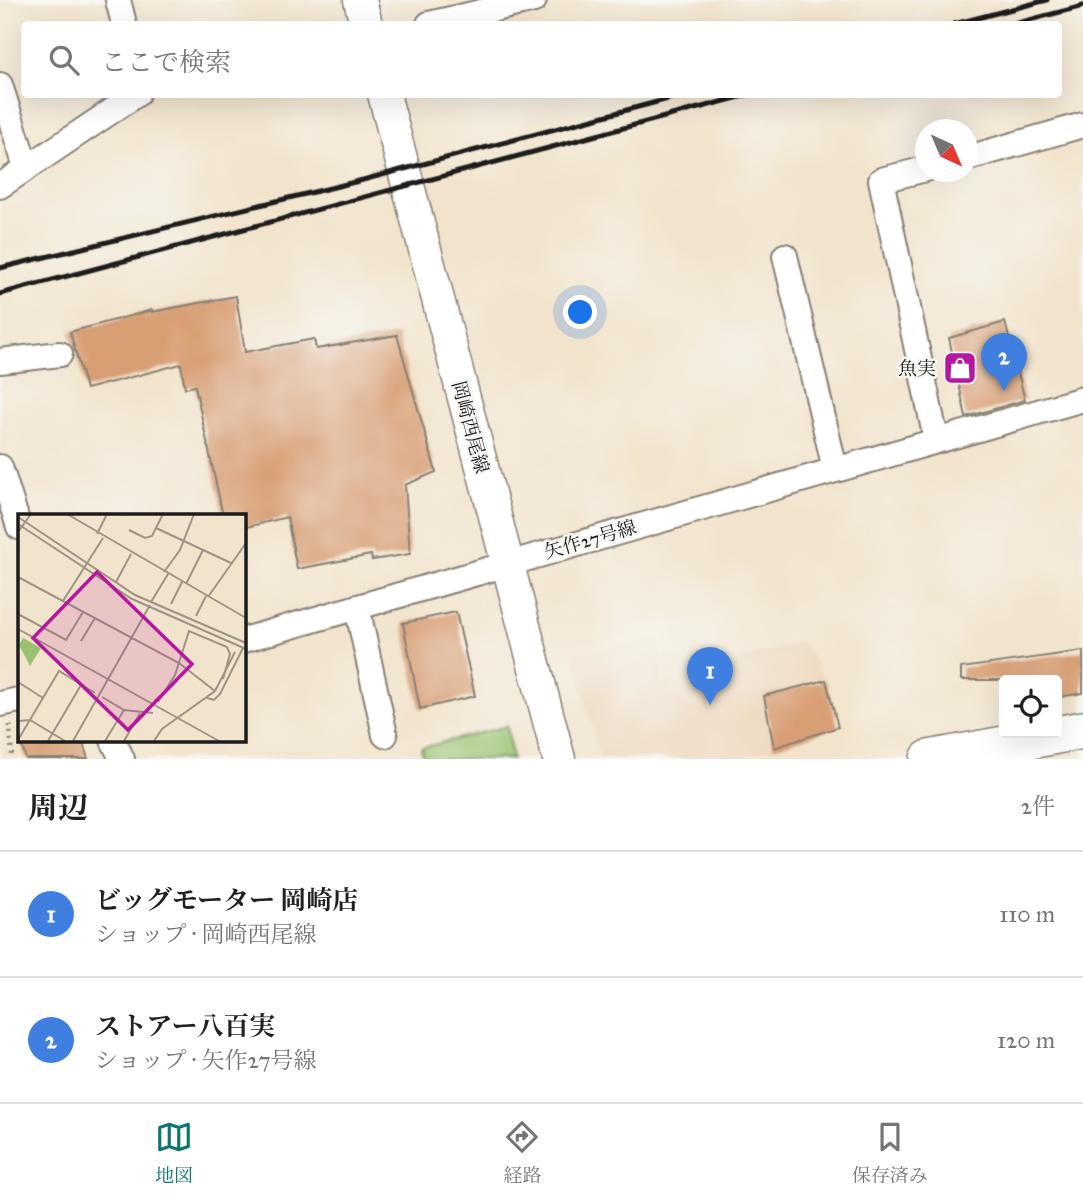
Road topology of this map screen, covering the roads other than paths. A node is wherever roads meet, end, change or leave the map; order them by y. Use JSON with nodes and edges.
{"nodes":[{"id":1,"x":118,"y":0,"type":"edge"},
{"id":2,"x":360,"y":0,"type":"edge"},
{"id":3,"x":533,"y":0,"type":"edge"},
{"id":4,"x":123,"y":21,"type":"edge"},
{"id":5,"x":365,"y":21,"type":"edge"},
{"id":6,"x":442,"y":21,"type":"edge"},
{"id":7,"x":0,"y":85,"type":"edge"},
{"id":8,"x":131,"y":98,"type":"edge"},
{"id":9,"x":385,"y":98,"type":"edge"},
{"id":10,"x":1083,"y":125,"type":"edge"},
{"id":11,"x":978,"y":155,"type":"edge"},
{"id":12,"x":26,"y":167,"type":"junction"},
{"id":13,"x":915,"y":172,"type":"edge"},
{"id":14,"x":0,"y":186,"type":"edge"},
{"id":15,"x":785,"y":256,"type":"dead end"},
{"id":16,"x":60,"y":354,"type":"dead end"},
{"id":17,"x":0,"y":361,"type":"edge"},
{"id":18,"x":1083,"y":398,"type":"edge"},
{"id":19,"x":936,"y":439,"type":"junction"},
{"id":20,"x":0,"y":467,"type":"edge"},
{"id":21,"x":835,"y":469,"type":"junction"},
{"id":22,"x":18,"y":524,"type":"edge"},
{"id":23,"x":507,"y":563,"type":"junction"},
{"id":24,"x":357,"y":607,"type":"junction"},
{"id":25,"x":245,"y":639,"type":"edge"},
{"id":26,"x":1083,"y":730,"type":"edge"},
{"id":27,"x":384,"y":734,"type":"dead end"},
{"id":28,"x":113,"y":741,"type":"edge"},
{"id":29,"x":122,"y":759,"type":"edge"},
{"id":30,"x":559,"y":759,"type":"edge"},
{"id":31,"x":929,"y":759,"type":"edge"}],
"edges":[{"from":1,"to":4,"type":"street"},
{"from":2,"to":5,"type":"main road"},
{"from":3,"to":6,"type":"street"},
{"from":7,"to":12,"type":"street"},
{"from":8,"to":12,"type":"street"},
{"from":9,"to":23,"type":"main road","name":"岡崎西尾線"},
{"from":10,"to":11,"type":"street"},
{"from":12,"to":14,"type":"street"},
{"from":13,"to":19,"type":"street"},
{"from":15,"to":21,"type":"street"},
{"from":16,"to":17,"type":"street"},
{"from":18,"to":19,"type":"street","name":"矢作27号線"},
{"from":19,"to":21,"type":"street","name":"矢作27号線"},
{"from":20,"to":22,"type":"street"},
{"from":21,"to":23,"type":"street","name":"矢作27号線"},
{"from":23,"to":24,"type":"street","name":"矢作27号線"},
{"from":23,"to":30,"type":"main road","name":"岡崎西尾線"},
{"from":24,"to":25,"type":"street","name":"矢作27号線"},
{"from":24,"to":27,"type":"street"},
{"from":26,"to":31,"type":"highway"},
{"from":28,"to":29,"type":"street"}]}
